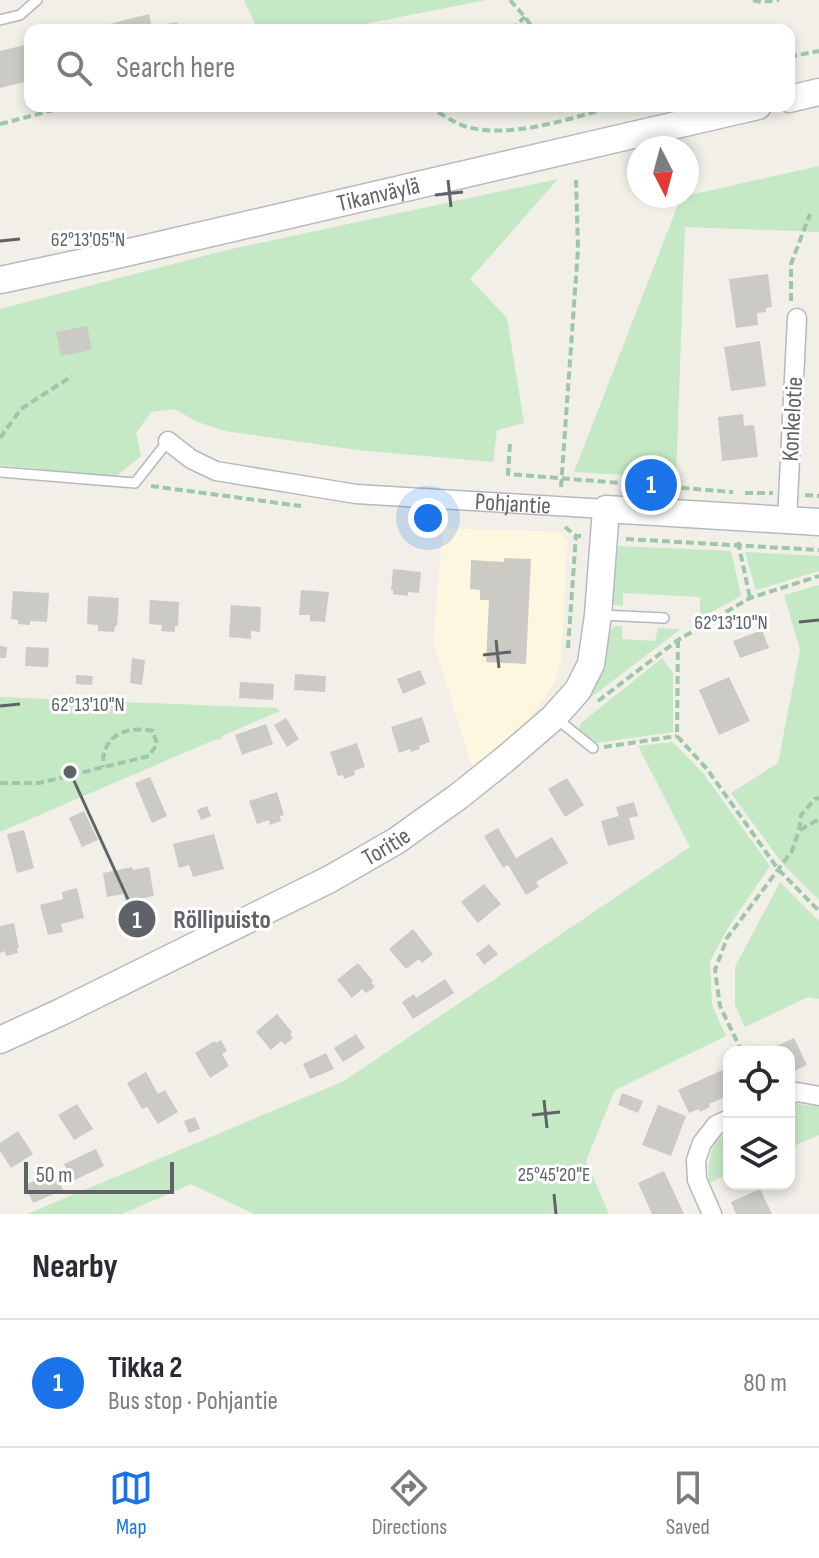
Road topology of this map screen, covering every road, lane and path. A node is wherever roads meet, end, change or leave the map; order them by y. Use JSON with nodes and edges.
{"nodes":[{"id":1,"x":37,"y":0,"type":"edge"},
{"id":2,"x":510,"y":0,"type":"edge"},
{"id":3,"x":753,"y":0,"type":"edge"},
{"id":4,"x":779,"y":0,"type":"edge"},
{"id":5,"x":525,"y":17,"type":"junction"},
{"id":6,"x":0,"y":20,"type":"edge"},
{"id":7,"x":517,"y":24,"type":"edge"},
{"id":8,"x":530,"y":24,"type":"edge"},
{"id":9,"x":819,"y":51,"type":"edge"},
{"id":10,"x":795,"y":56,"type":"edge"},
{"id":11,"x":819,"y":92,"type":"edge"},
{"id":12,"x":795,"y":98,"type":"edge"},
{"id":13,"x":46,"y":112,"type":"edge"},
{"id":14,"x":440,"y":112,"type":"edge"},
{"id":15,"x":593,"y":112,"type":"edge"},
{"id":16,"x":732,"y":112,"type":"edge"},
{"id":17,"x":0,"y":124,"type":"edge"},
{"id":18,"x":576,"y":180,"type":"dead end"},
{"id":19,"x":810,"y":214,"type":"dead end"},
{"id":20,"x":0,"y":280,"type":"edge"},
{"id":21,"x":797,"y":318,"type":"joint"},
{"id":22,"x":72,"y":376,"type":"dead end"},
{"id":23,"x":0,"y":438,"type":"edge"},
{"id":24,"x":168,"y":441,"type":"joint"},
{"id":25,"x":510,"y":444,"type":"dead end"},
{"id":26,"x":0,"y":472,"type":"edge"},
{"id":27,"x":561,"y":479,"type":"junction"},
{"id":28,"x":819,"y":496,"type":"edge"},
{"id":29,"x":788,"y":507,"type":"junction"},
{"id":30,"x":606,"y":509,"type":"junction"},
{"id":31,"x":740,"y":517,"type":"junction"},
{"id":32,"x":819,"y":522,"type":"edge"},
{"id":33,"x":576,"y":536,"type":"dead end"},
{"id":34,"x":750,"y":598,"type":"dead end"},
{"id":35,"x":598,"y":615,"type":"junction"},
{"id":36,"x":664,"y":618,"type":"dead end"},
{"id":37,"x":678,"y":640,"type":"dead end"},
{"id":38,"x":568,"y":647,"type":"dead end"},
{"id":39,"x":554,"y":717,"type":"junction"},
{"id":40,"x":677,"y":736,"type":"junction"},
{"id":41,"x":593,"y":748,"type":"joint"},
{"id":42,"x":103,"y":767,"type":"junction"},
{"id":43,"x":0,"y":783,"type":"edge"},
{"id":44,"x":819,"y":798,"type":"edge"},
{"id":45,"x":819,"y":819,"type":"edge"},
{"id":46,"x":799,"y":830,"type":"junction"},
{"id":47,"x":778,"y":869,"type":"junction"},
{"id":48,"x":819,"y":911,"type":"edge"},
{"id":49,"x":0,"y":1040,"type":"edge"},
{"id":50,"x":739,"y":1046,"type":"edge"},
{"id":51,"x":795,"y":1093,"type":"edge"},
{"id":52,"x":819,"y":1096,"type":"edge"},
{"id":53,"x":723,"y":1122,"type":"edge"},
{"id":54,"x":712,"y":1214,"type":"edge"}],
"edges":[{"from":1,"to":6,"type":"lane"},
{"from":2,"to":5,"type":"path"},
{"from":3,"to":4,"type":"path"},
{"from":5,"to":7,"type":"path"},
{"from":5,"to":8,"type":"path"},
{"from":9,"to":10,"type":"path"},
{"from":11,"to":12,"type":"street"},
{"from":13,"to":17,"type":"path"},
{"from":14,"to":15,"type":"path"},
{"from":16,"to":20,"type":"street","name":"Tikanväylä"},
{"from":18,"to":27,"type":"path"},
{"from":19,"to":21,"type":"path"},
{"from":21,"to":29,"type":"street","name":"Konkelotie"},
{"from":22,"to":23,"type":"path"},
{"from":24,"to":26,"type":"lane"},
{"from":24,"to":30,"type":"street","name":"Pohjantie"},
{"from":25,"to":27,"type":"path"},
{"from":27,"to":29,"type":"path"},
{"from":28,"to":29,"type":"path"},
{"from":29,"to":31,"type":"street","name":"Pohjantie"},
{"from":29,"to":32,"type":"street","name":"Pohjantie"},
{"from":30,"to":31,"type":"street","name":"Pohjantie"},
{"from":30,"to":35,"type":"street","name":"Toritie"},
{"from":31,"to":34,"type":"path"},
{"from":33,"to":38,"type":"path"},
{"from":35,"to":36,"type":"lane"},
{"from":35,"to":39,"type":"street","name":"Toritie"},
{"from":37,"to":40,"type":"path"},
{"from":39,"to":41,"type":"lane"},
{"from":39,"to":49,"type":"street","name":"Toritie"},
{"from":40,"to":41,"type":"path"},
{"from":40,"to":47,"type":"path"},
{"from":42,"to":42,"type":"path"},
{"from":42,"to":43,"type":"path"},
{"from":44,"to":46,"type":"path"},
{"from":45,"to":46,"type":"path"},
{"from":46,"to":47,"type":"path"},
{"from":47,"to":48,"type":"path"},
{"from":47,"to":50,"type":"path"},
{"from":51,"to":52,"type":"street"},
{"from":53,"to":54,"type":"street"}]}
